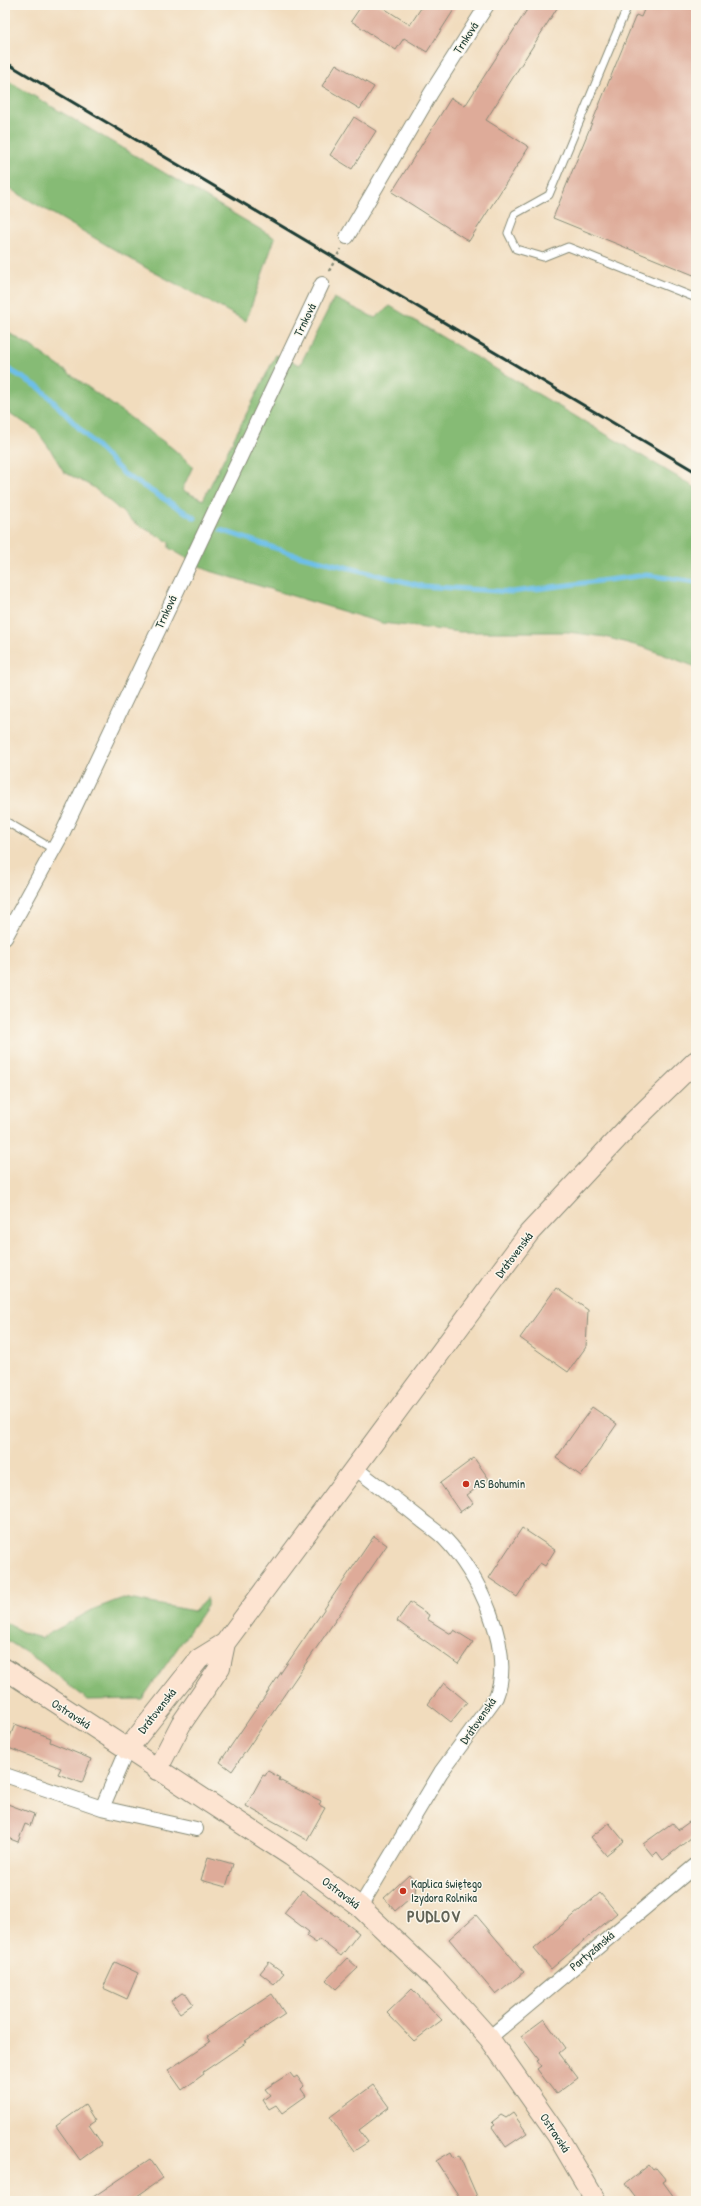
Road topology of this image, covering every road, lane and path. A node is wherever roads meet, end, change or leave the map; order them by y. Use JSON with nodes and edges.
{"nodes":[{"id":1,"x":487,"y":5,"type":"edge"},
{"id":2,"x":628,"y":5,"type":"edge"},
{"id":3,"x":347,"y":236,"type":"dead end"},
{"id":4,"x":341,"y":249,"type":"dead end"},
{"id":5,"x":333,"y":264,"type":"dead end"},
{"id":6,"x":322,"y":284,"type":"dead end"},
{"id":7,"x":696,"y":298,"type":"edge"},
{"id":8,"x":5,"y":821,"type":"edge"},
{"id":9,"x":53,"y":849,"type":"junction"},
{"id":10,"x":5,"y":938,"type":"edge"},
{"id":11,"x":696,"y":1061,"type":"edge"},
{"id":12,"x":356,"y":1469,"type":"junction"},
{"id":13,"x":225,"y":1643,"type":"junction"},
{"id":14,"x":5,"y":1670,"type":"edge"},
{"id":15,"x":127,"y":1750,"type":"junction"},
{"id":16,"x":158,"y":1770,"type":"junction"},
{"id":17,"x":5,"y":1775,"type":"edge"},
{"id":18,"x":102,"y":1808,"type":"junction"},
{"id":19,"x":196,"y":1829,"type":"dead end"},
{"id":20,"x":696,"y":1865,"type":"edge"},
{"id":21,"x":360,"y":1906,"type":"junction"},
{"id":22,"x":489,"y":2038,"type":"junction"},
{"id":23,"x":596,"y":2201,"type":"edge"}],
"edges":[{"from":1,"to":3,"type":"street","name":"Trnková"},
{"from":2,"to":7,"type":"lane"},
{"from":4,"to":5,"type":"path"},
{"from":6,"to":9,"type":"street","name":"Trnková"},
{"from":8,"to":9,"type":"lane"},
{"from":9,"to":10,"type":"street","name":"Trnková"},
{"from":11,"to":12,"type":"street","name":"Drátovenská"},
{"from":12,"to":13,"type":"street","name":"Drátovenská"},
{"from":12,"to":21,"type":"street","name":"Drátovenská"},
{"from":13,"to":15,"type":"street","name":"Drátovenská"},
{"from":13,"to":16,"type":"street","name":"Drátovenská"},
{"from":14,"to":15,"type":"street","name":"Ostravská"},
{"from":15,"to":16,"type":"street","name":"Ostravská"},
{"from":15,"to":18,"type":"street"},
{"from":16,"to":21,"type":"street","name":"Ostravská"},
{"from":17,"to":18,"type":"street"},
{"from":18,"to":19,"type":"street"},
{"from":20,"to":22,"type":"street","name":"Partyzánská"},
{"from":21,"to":22,"type":"street","name":"Ostravská"},
{"from":22,"to":23,"type":"street","name":"Ostravská"}]}
